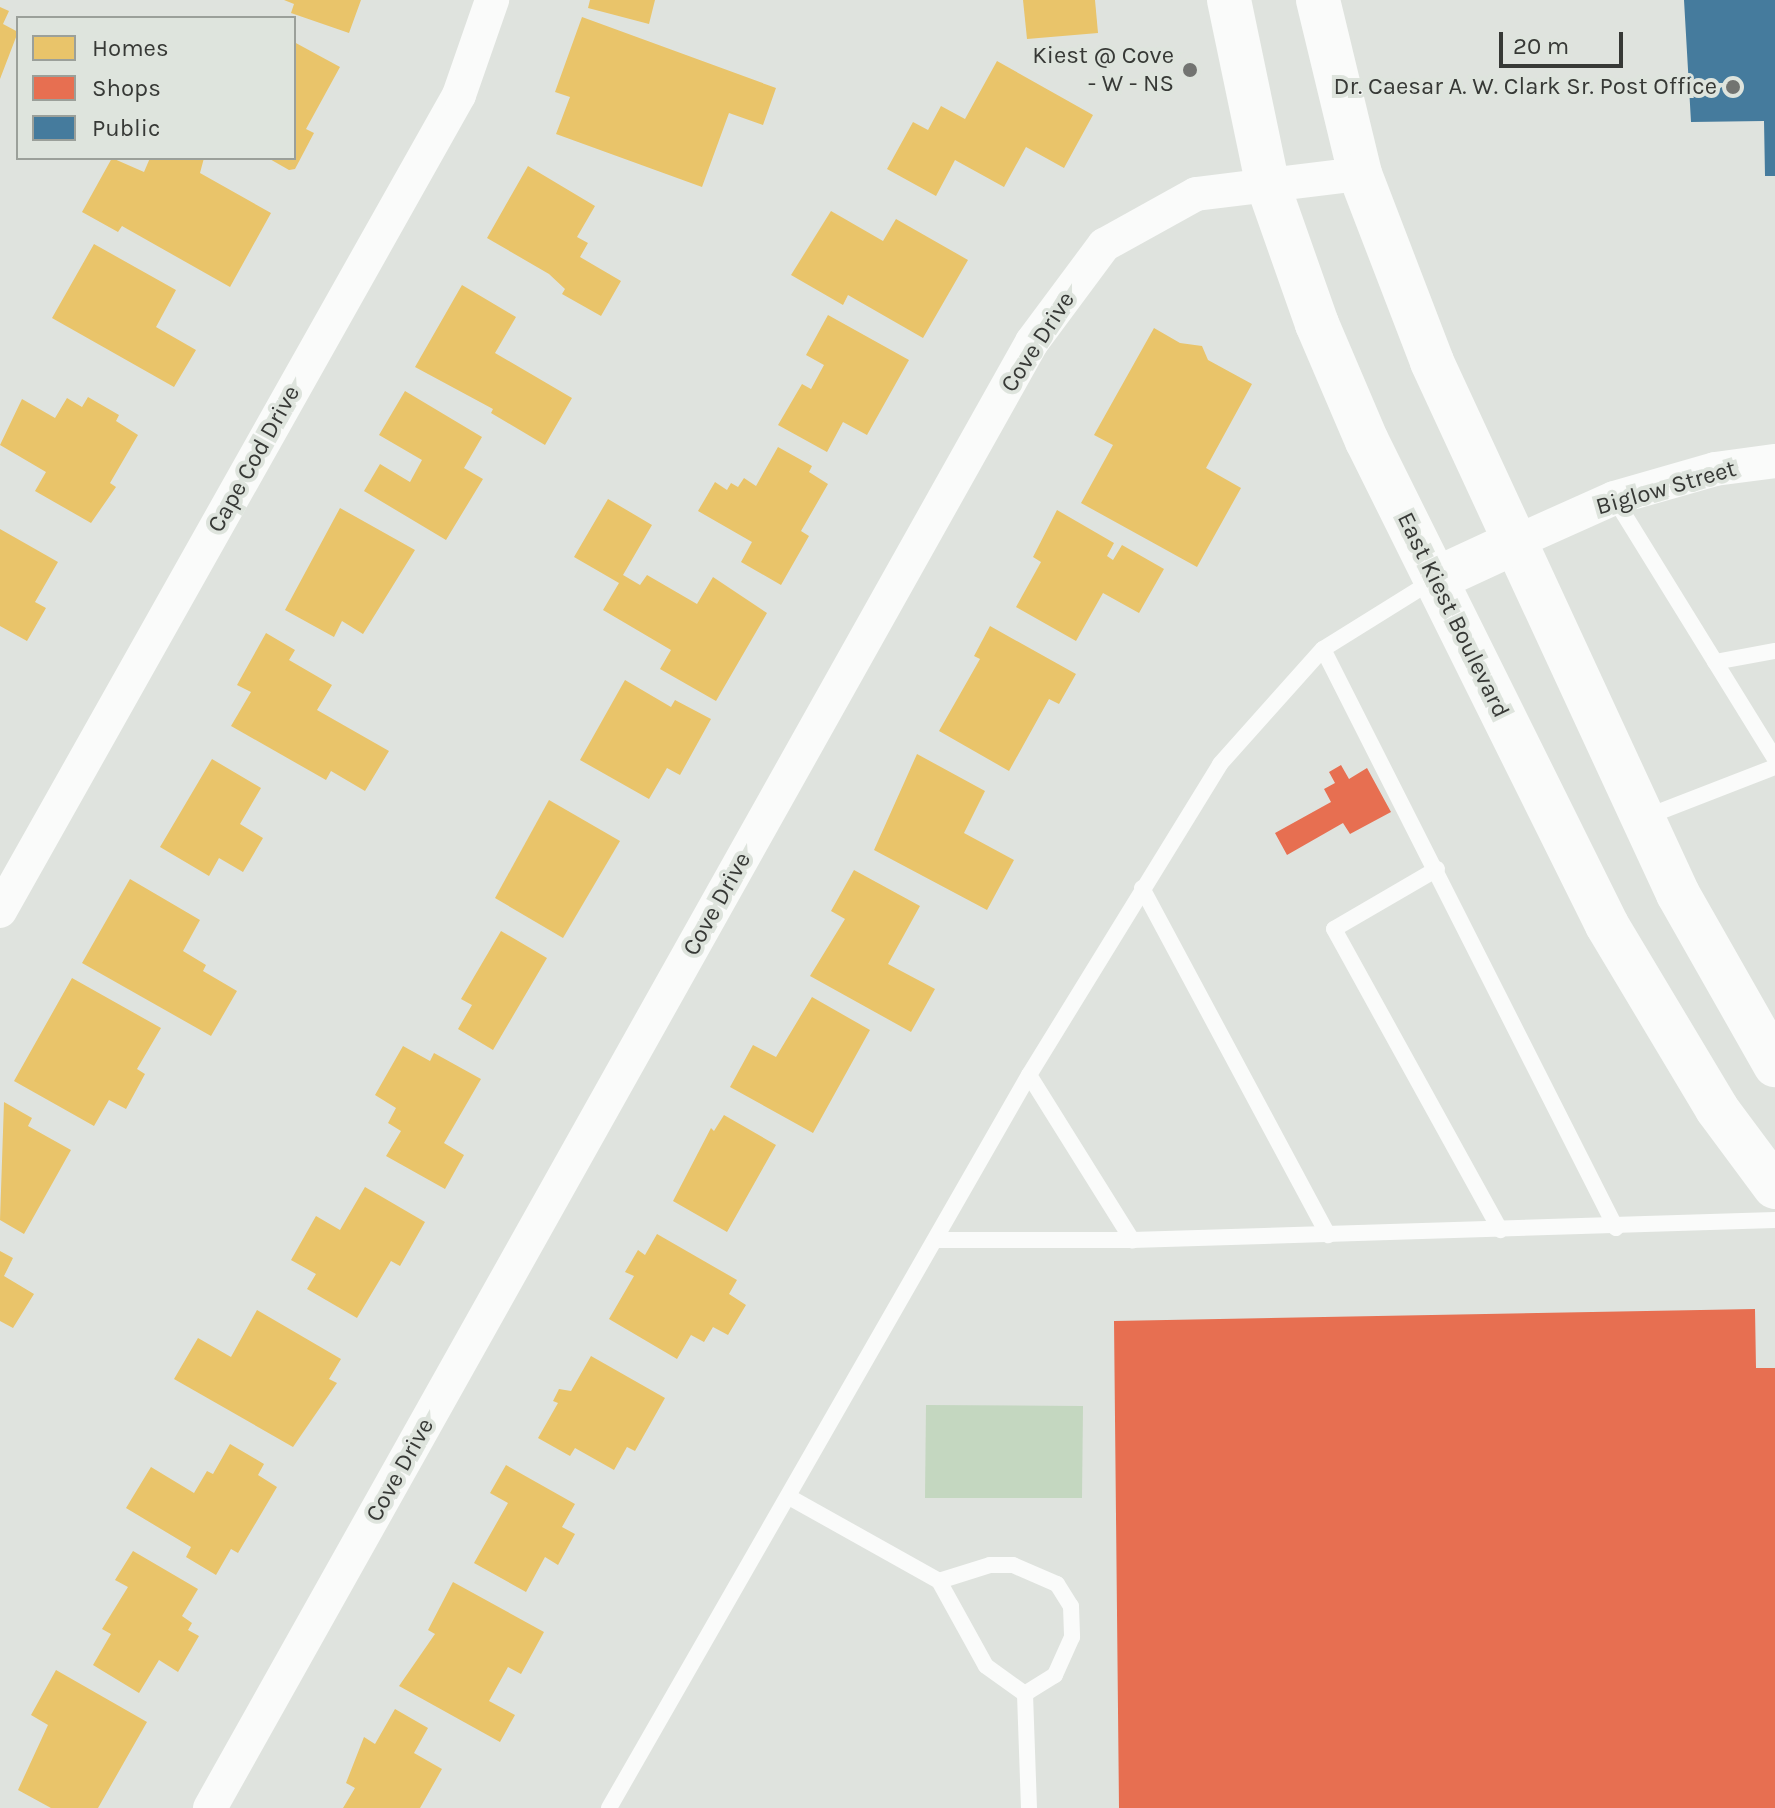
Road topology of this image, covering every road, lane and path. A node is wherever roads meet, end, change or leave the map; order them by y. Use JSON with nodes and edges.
{"nodes":[{"id":1,"x":492,"y":0,"type":"edge"},
{"id":2,"x":1229,"y":0,"type":"edge"},
{"id":3,"x":1318,"y":0,"type":"edge"},
{"id":4,"x":1360,"y":174,"type":"junction"},
{"id":5,"x":1267,"y":182,"type":"junction"},
{"id":6,"x":1775,"y":461,"type":"edge"},
{"id":7,"x":1614,"y":498,"type":"junction"},
{"id":8,"x":1516,"y":542,"type":"junction"},
{"id":9,"x":1436,"y":579,"type":"junction"},
{"id":10,"x":1323,"y":649,"type":"junction"},
{"id":11,"x":1775,"y":651,"type":"edge"},
{"id":12,"x":1715,"y":662,"type":"junction"},
{"id":13,"x":1775,"y":759,"type":"edge"},
{"id":14,"x":1775,"y":767,"type":"edge"},
{"id":15,"x":1645,"y":817,"type":"junction"},
{"id":16,"x":1437,"y":869,"type":"junction"},
{"id":17,"x":1142,"y":888,"type":"junction"},
{"id":18,"x":0,"y":911,"type":"edge"},
{"id":19,"x":1775,"y":1065,"type":"edge"},
{"id":20,"x":1029,"y":1075,"type":"junction"},
{"id":21,"x":1775,"y":1187,"type":"edge"},
{"id":22,"x":1775,"y":1220,"type":"edge"},
{"id":23,"x":1616,"y":1228,"type":"junction"},
{"id":24,"x":1500,"y":1230,"type":"junction"},
{"id":25,"x":1328,"y":1235,"type":"junction"},
{"id":26,"x":939,"y":1240,"type":"junction"},
{"id":27,"x":1132,"y":1240,"type":"junction"},
{"id":28,"x":789,"y":1497,"type":"junction"},
{"id":29,"x":939,"y":1581,"type":"junction"},
{"id":30,"x":1025,"y":1694,"type":"junction"},
{"id":31,"x":210,"y":1808,"type":"edge"},
{"id":32,"x":609,"y":1808,"type":"edge"},
{"id":33,"x":1029,"y":1808,"type":"edge"}],
"edges":[{"from":1,"to":18,"type":"street","name":"Cape Cod Drive"},
{"from":2,"to":5,"type":"main road","name":"East Kiest Boulevard"},
{"from":3,"to":4,"type":"main road"},
{"from":4,"to":5,"type":"street","name":"Cove Drive"},
{"from":4,"to":8,"type":"main road"},
{"from":5,"to":9,"type":"main road","name":"East Kiest Boulevard"},
{"from":5,"to":31,"type":"street","name":"Cove Drive"},
{"from":6,"to":7,"type":"street","name":"Biglow Street"},
{"from":7,"to":8,"type":"street","name":"Biglow Street"},
{"from":7,"to":12,"type":"lane"},
{"from":8,"to":9,"type":"main road"},
{"from":8,"to":15,"type":"main road"},
{"from":9,"to":10,"type":"lane"},
{"from":9,"to":21,"type":"main road","name":"East Kiest Boulevard"},
{"from":10,"to":16,"type":"lane"},
{"from":10,"to":17,"type":"lane"},
{"from":11,"to":12,"type":"lane"},
{"from":12,"to":13,"type":"lane"},
{"from":14,"to":15,"type":"lane"},
{"from":15,"to":19,"type":"main road"},
{"from":16,"to":23,"type":"lane"},
{"from":16,"to":24,"type":"lane"},
{"from":17,"to":20,"type":"lane"},
{"from":17,"to":25,"type":"lane"},
{"from":20,"to":26,"type":"lane"},
{"from":20,"to":27,"type":"lane"},
{"from":22,"to":23,"type":"lane"},
{"from":23,"to":24,"type":"lane"},
{"from":24,"to":25,"type":"lane"},
{"from":25,"to":27,"type":"lane"},
{"from":26,"to":27,"type":"lane"},
{"from":26,"to":28,"type":"lane"},
{"from":28,"to":29,"type":"lane"},
{"from":28,"to":32,"type":"lane"},
{"from":29,"to":30,"type":"lane"},
{"from":29,"to":30,"type":"lane"},
{"from":30,"to":33,"type":"lane"}]}
